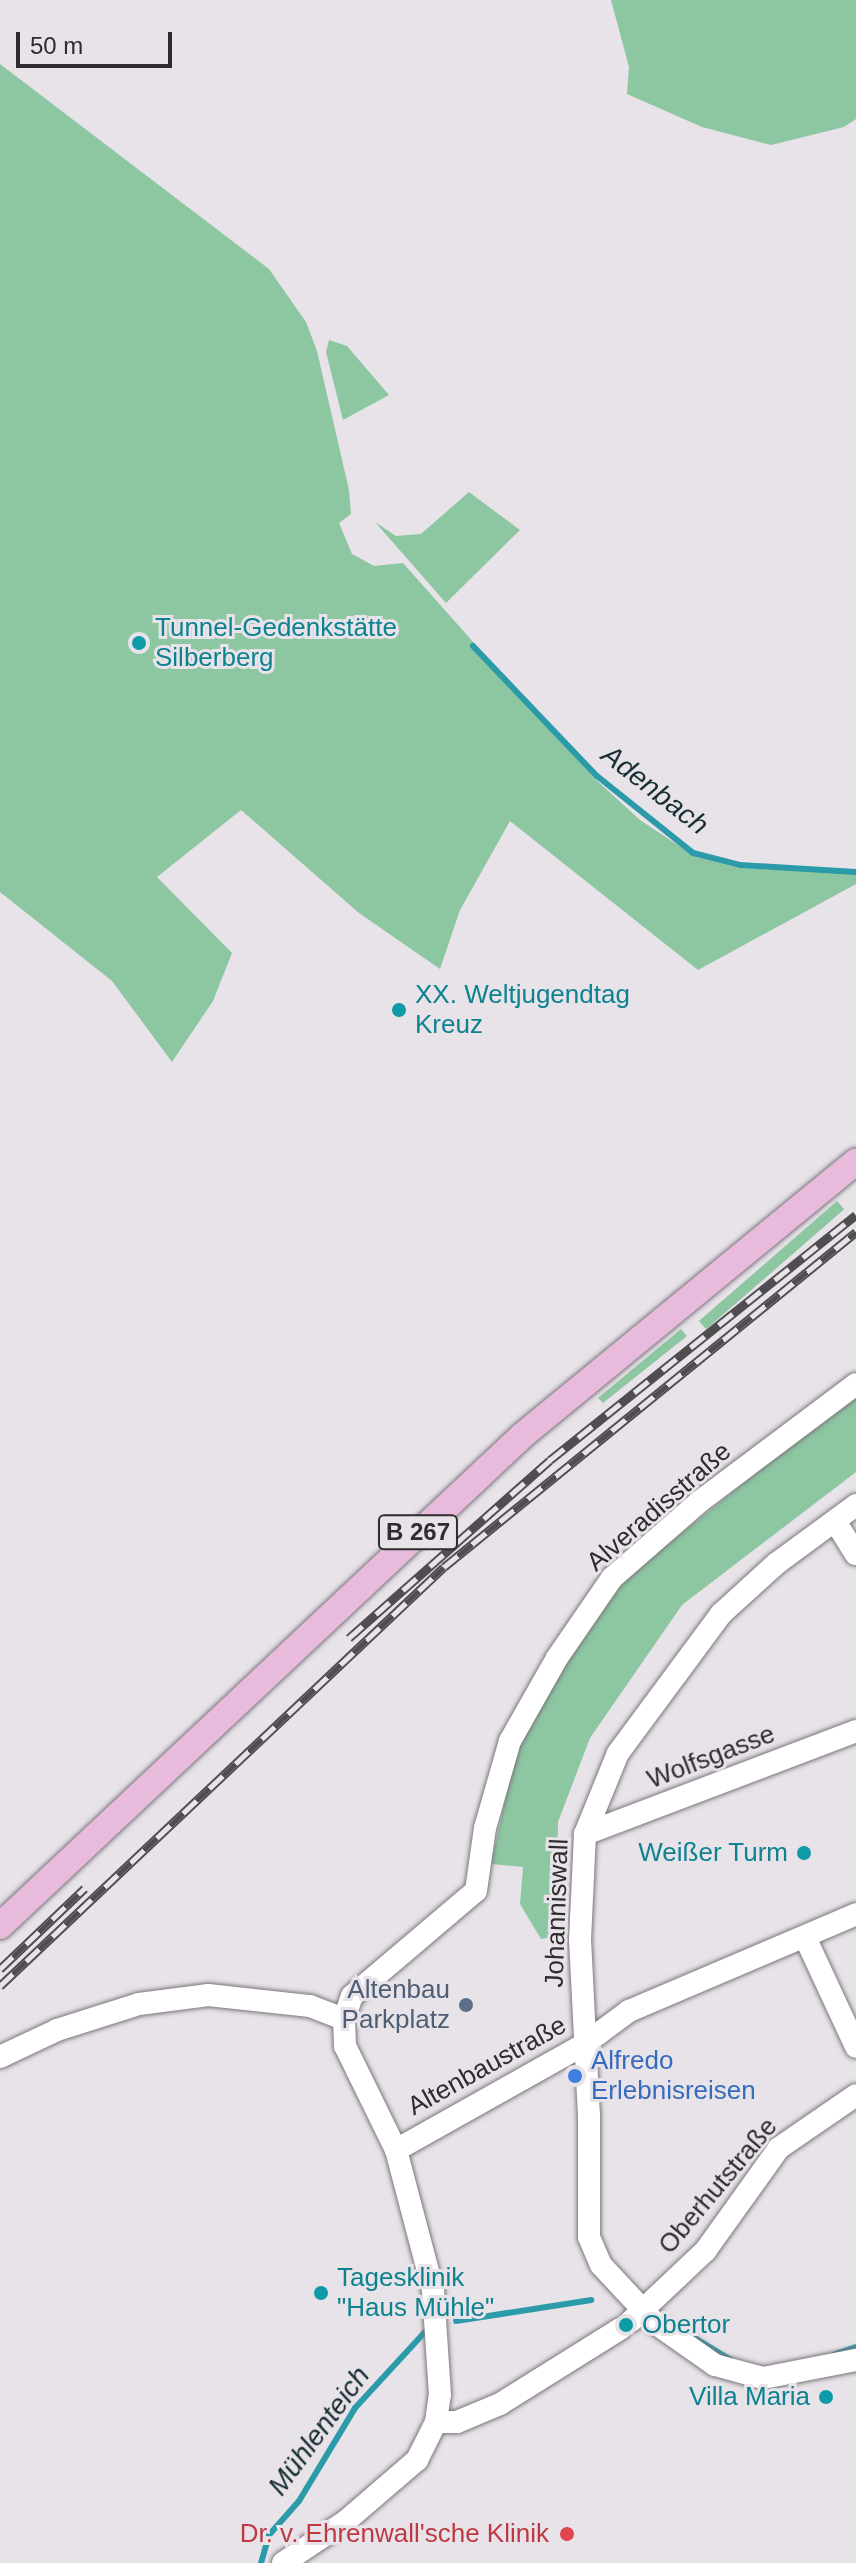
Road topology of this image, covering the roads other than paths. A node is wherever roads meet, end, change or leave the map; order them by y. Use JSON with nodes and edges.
{"nodes":[{"id":1,"x":856,"y":1161,"type":"edge"},
{"id":2,"x":856,"y":1384,"type":"edge"},
{"id":3,"x":856,"y":1505,"type":"edge"},
{"id":4,"x":835,"y":1521,"type":"junction"},
{"id":5,"x":856,"y":1554,"type":"edge"},
{"id":6,"x":856,"y":1731,"type":"edge"},
{"id":7,"x":585,"y":1834,"type":"junction"},
{"id":8,"x":856,"y":1914,"type":"edge"},
{"id":9,"x":0,"y":1926,"type":"edge"},
{"id":10,"x":805,"y":1937,"type":"junction"},
{"id":11,"x":344,"y":2019,"type":"junction"},
{"id":12,"x":583,"y":2045,"type":"junction"},
{"id":13,"x":856,"y":2047,"type":"edge"},
{"id":14,"x":0,"y":2057,"type":"edge"},
{"id":15,"x":856,"y":2095,"type":"edge"},
{"id":16,"x":396,"y":2150,"type":"junction"},
{"id":17,"x":632,"y":2321,"type":"junction"},
{"id":18,"x":856,"y":2360,"type":"edge"},
{"id":19,"x":436,"y":2422,"type":"junction"},
{"id":20,"x":283,"y":2563,"type":"edge"}],
"edges":[{"from":1,"to":9,"type":"main road","number":"B 267"},
{"from":2,"to":11,"type":"street","name":"Alveradisstraße"},
{"from":3,"to":4,"type":"street","name":"Johanniswall"},
{"from":4,"to":5,"type":"street"},
{"from":4,"to":7,"type":"street","name":"Johanniswall"},
{"from":6,"to":7,"type":"street","name":"Wolfsgasse"},
{"from":7,"to":12,"type":"street","name":"Johanniswall"},
{"from":8,"to":10,"type":"street","name":"Altenbaustraße"},
{"from":10,"to":12,"type":"street","name":"Altenbaustraße"},
{"from":10,"to":13,"type":"street"},
{"from":11,"to":14,"type":"street"},
{"from":11,"to":16,"type":"street"},
{"from":12,"to":16,"type":"street","name":"Altenbaustraße"},
{"from":12,"to":17,"type":"street","name":"Johanniswall"},
{"from":15,"to":17,"type":"street","name":"Oberhutstraße"},
{"from":16,"to":19,"type":"street","name":"Altenbaustraße"},
{"from":17,"to":18,"type":"street","name":"Johanniswall"},
{"from":17,"to":19,"type":"street","name":"Oberhutstraße"},
{"from":19,"to":20,"type":"street"}]}
